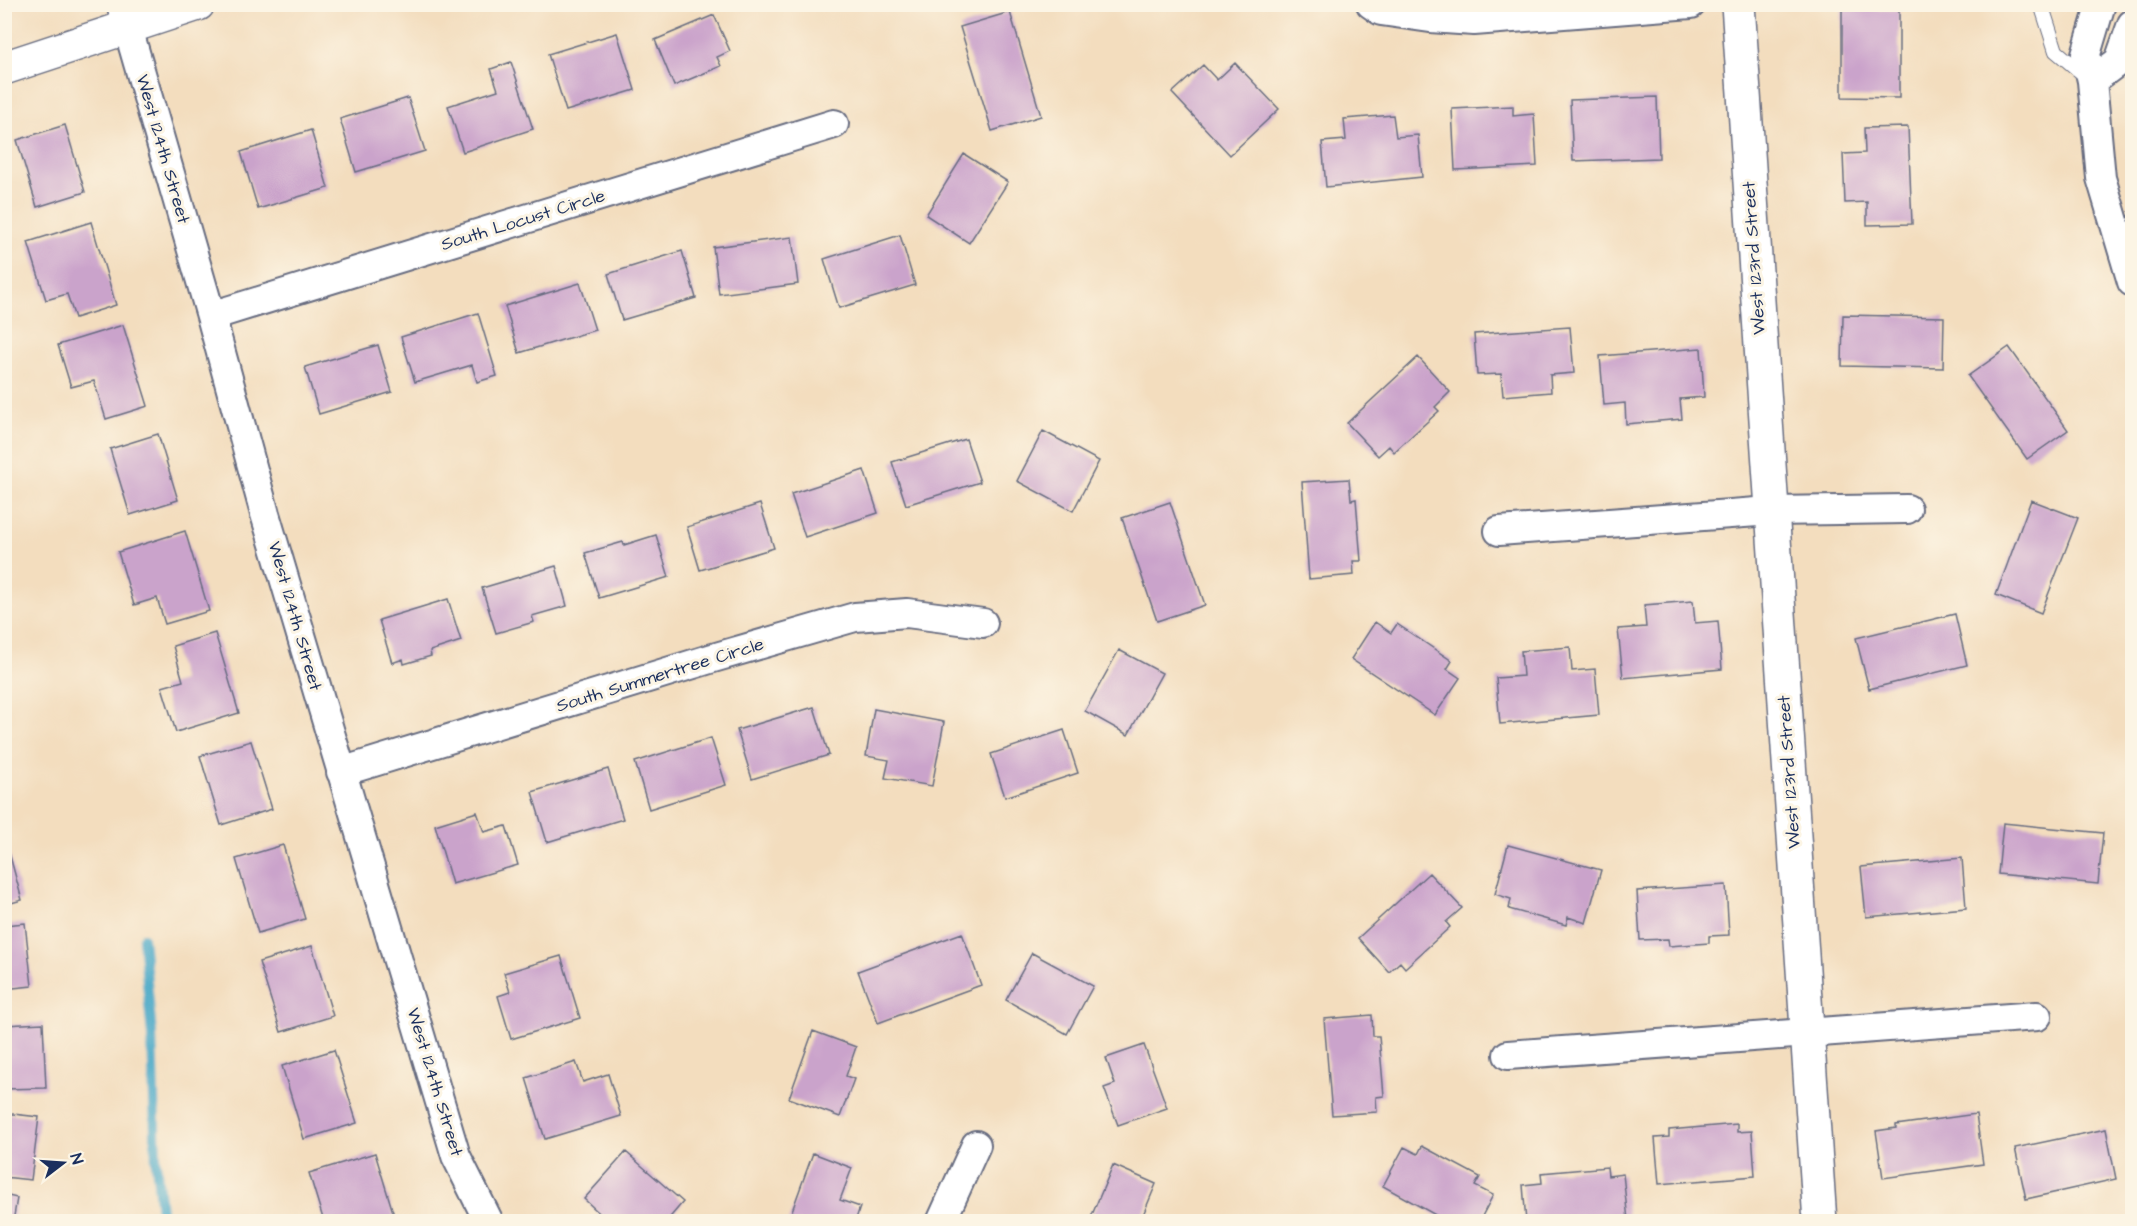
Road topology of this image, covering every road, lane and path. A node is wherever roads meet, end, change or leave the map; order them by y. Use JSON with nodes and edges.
{"nodes":[{"id":1,"x":198,"y":4,"type":"edge"},
{"id":2,"x":1371,"y":4,"type":"edge"},
{"id":3,"x":1691,"y":4,"type":"edge"},
{"id":4,"x":1738,"y":4,"type":"edge"},
{"id":5,"x":2041,"y":4,"type":"edge"},
{"id":6,"x":2101,"y":4,"type":"edge"},
{"id":7,"x":124,"y":16,"type":"edge"},
{"id":8,"x":2133,"y":24,"type":"edge"},
{"id":9,"x":4,"y":69,"type":"edge"},
{"id":10,"x":2092,"y":81,"type":"junction"},
{"id":11,"x":834,"y":124,"type":"dead end"},
{"id":12,"x":2133,"y":282,"type":"edge"},
{"id":13,"x":211,"y":316,"type":"junction"},
{"id":14,"x":1907,"y":509,"type":"dead end"},
{"id":15,"x":1771,"y":511,"type":"junction"},
{"id":16,"x":1499,"y":531,"type":"dead end"},
{"id":17,"x":983,"y":623,"type":"dead end"},
{"id":18,"x":341,"y":772,"type":"junction"},
{"id":19,"x":2037,"y":1016,"type":"dead end"},
{"id":20,"x":1806,"y":1032,"type":"junction"},
{"id":21,"x":1508,"y":1056,"type":"dead end"},
{"id":22,"x":976,"y":1145,"type":"dead end"},
{"id":23,"x":489,"y":1221,"type":"edge"},
{"id":24,"x":940,"y":1221,"type":"edge"},
{"id":25,"x":1820,"y":1221,"type":"edge"}],
"edges":[{"from":1,"to":7,"type":"street"},
{"from":2,"to":3,"type":"street"},
{"from":4,"to":15,"type":"street","name":"West 123rd Street"},
{"from":5,"to":10,"type":"lane"},
{"from":6,"to":10,"type":"street"},
{"from":7,"to":9,"type":"street"},
{"from":7,"to":13,"type":"street","name":"West 124th Street"},
{"from":8,"to":10,"type":"street"},
{"from":10,"to":12,"type":"street"},
{"from":11,"to":13,"type":"street","name":"South Locust Circle"},
{"from":13,"to":18,"type":"street","name":"West 124th Street"},
{"from":14,"to":15,"type":"street"},
{"from":15,"to":16,"type":"street"},
{"from":15,"to":20,"type":"street","name":"West 123rd Street"},
{"from":17,"to":18,"type":"street","name":"South Summertree Circle"},
{"from":18,"to":23,"type":"street","name":"West 124th Street"},
{"from":19,"to":20,"type":"street"},
{"from":20,"to":21,"type":"street"},
{"from":20,"to":25,"type":"street","name":"West 123rd Street"},
{"from":22,"to":24,"type":"street"}]}
